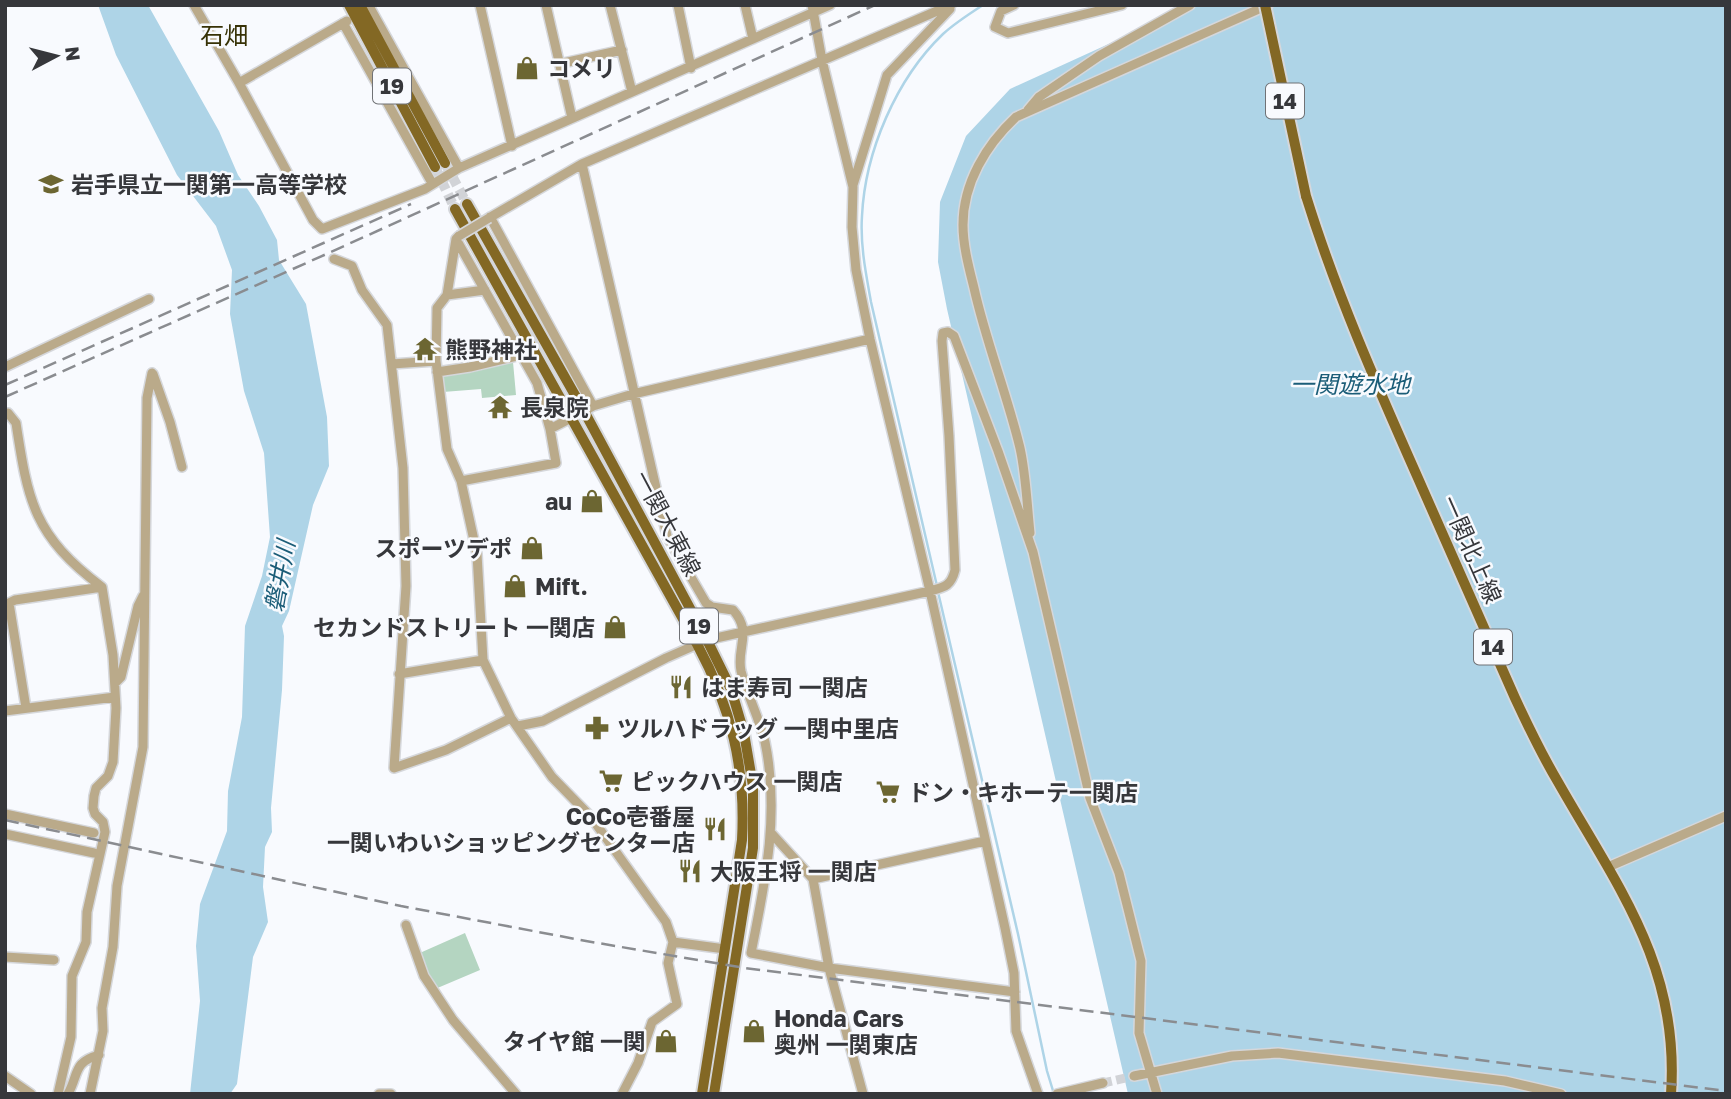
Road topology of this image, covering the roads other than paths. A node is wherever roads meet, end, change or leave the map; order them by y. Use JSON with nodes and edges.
{"nodes":[{"id":1,"x":194,"y":5,"type":"edge"},
{"id":2,"x":349,"y":5,"type":"edge"},
{"id":3,"x":480,"y":5,"type":"edge"},
{"id":4,"x":546,"y":5,"type":"edge"},
{"id":5,"x":610,"y":5,"type":"edge"},
{"id":6,"x":678,"y":5,"type":"edge"},
{"id":7,"x":745,"y":5,"type":"edge"},
{"id":8,"x":830,"y":5,"type":"edge"},
{"id":9,"x":952,"y":5,"type":"edge"},
{"id":10,"x":1014,"y":5,"type":"edge"},
{"id":11,"x":1122,"y":5,"type":"edge"},
{"id":12,"x":1190,"y":5,"type":"edge"},
{"id":13,"x":1266,"y":5,"type":"edge"},
{"id":14,"x":363,"y":9,"type":"edge"},
{"id":15,"x":813,"y":9,"type":"edge"},
{"id":16,"x":344,"y":23,"type":"junction"},
{"id":17,"x":753,"y":39,"type":"junction"},
{"id":18,"x":622,"y":50,"type":"junction"},
{"id":19,"x":822,"y":60,"type":"junction"},
{"id":20,"x":559,"y":65,"type":"junction"},
{"id":21,"x":691,"y":68,"type":"junction"},
{"id":22,"x":239,"y":83,"type":"junction"},
{"id":23,"x":632,"y":92,"type":"junction"},
{"id":24,"x":1024,"y":113,"type":"junction"},
{"id":25,"x":572,"y":118,"type":"junction"},
{"id":26,"x":512,"y":146,"type":"junction"},
{"id":27,"x":582,"y":164,"type":"junction"},
{"id":28,"x":440,"y":165,"type":"tunnel mouth"},
{"id":29,"x":459,"y":168,"type":"junction"},
{"id":30,"x":432,"y":183,"type":"junction"},
{"id":31,"x":853,"y":187,"type":"junction"},
{"id":32,"x":467,"y":204,"type":"tunnel mouth"},
{"id":33,"x":455,"y":209,"type":"tunnel mouth"},
{"id":34,"x":489,"y":218,"type":"junction"},
{"id":35,"x":457,"y":237,"type":"junction"},
{"id":36,"x":334,"y":259,"type":"dead end"},
{"id":37,"x":485,"y":290,"type":"junction"},
{"id":38,"x":447,"y":295,"type":"junction"},
{"id":39,"x":149,"y":299,"type":"dead end"},
{"id":40,"x":870,"y":339,"type":"junction"},
{"id":41,"x":521,"y":355,"type":"junction"},
{"id":42,"x":436,"y":361,"type":"junction"},
{"id":43,"x":392,"y":364,"type":"junction"},
{"id":44,"x":5,"y":367,"type":"edge"},
{"id":45,"x":437,"y":372,"type":"junction"},
{"id":46,"x":633,"y":394,"type":"junction"},
{"id":47,"x":588,"y":408,"type":"junction"},
{"id":48,"x":5,"y":414,"type":"edge"},
{"id":49,"x":573,"y":417,"type":"junction"},
{"id":50,"x":550,"y":429,"type":"junction"},
{"id":51,"x":182,"y":467,"type":"dead end"},
{"id":52,"x":461,"y":481,"type":"junction"},
{"id":53,"x":1033,"y":552,"type":"junction"},
{"id":54,"x":102,"y":587,"type":"junction"},
{"id":55,"x":932,"y":591,"type":"junction"},
{"id":56,"x":144,"y":595,"type":"junction"},
{"id":57,"x":7,"y":603,"type":"edge"},
{"id":58,"x":744,"y":631,"type":"junction"},
{"id":59,"x":702,"y":642,"type":"junction"},
{"id":60,"x":483,"y":660,"type":"junction"},
{"id":61,"x":399,"y":674,"type":"junction"},
{"id":62,"x":115,"y":683,"type":"junction"},
{"id":63,"x":116,"y":697,"type":"junction"},
{"id":64,"x":26,"y":708,"type":"junction"},
{"id":65,"x":5,"y":711,"type":"edge"},
{"id":66,"x":515,"y":722,"type":"junction"},
{"id":67,"x":5,"y":814,"type":"edge"},
{"id":68,"x":1726,"y":816,"type":"edge"},
{"id":69,"x":94,"y":833,"type":"dead end"},
{"id":70,"x":5,"y":834,"type":"edge"},
{"id":71,"x":772,"y":834,"type":"junction"},
{"id":72,"x":985,"y":841,"type":"junction"},
{"id":73,"x":93,"y":853,"type":"dead end"},
{"id":74,"x":1608,"y":867,"type":"junction"},
{"id":75,"x":813,"y":879,"type":"junction"},
{"id":76,"x":406,"y":925,"type":"dead end"},
{"id":77,"x":673,"y":942,"type":"junction"},
{"id":78,"x":725,"y":949,"type":"junction"},
{"id":79,"x":5,"y":957,"type":"edge"},
{"id":80,"x":54,"y":960,"type":"dead end"},
{"id":81,"x":829,"y":968,"type":"junction"},
{"id":82,"x":1015,"y":992,"type":"junction"},
{"id":83,"x":99,"y":1055,"type":"junction"},
{"id":84,"x":1152,"y":1071,"type":"junction"},
{"id":85,"x":1134,"y":1076,"type":"tunnel mouth"},
{"id":86,"x":7,"y":1080,"type":"edge"},
{"id":87,"x":1103,"y":1083,"type":"tunnel mouth"},
{"id":88,"x":31,"y":1094,"type":"edge"},
{"id":89,"x":58,"y":1094,"type":"edge"},
{"id":90,"x":68,"y":1094,"type":"edge"},
{"id":91,"x":90,"y":1094,"type":"edge"},
{"id":92,"x":379,"y":1094,"type":"edge"},
{"id":93,"x":391,"y":1094,"type":"edge"},
{"id":94,"x":516,"y":1094,"type":"edge"},
{"id":95,"x":622,"y":1094,"type":"edge"},
{"id":96,"x":702,"y":1094,"type":"edge"},
{"id":97,"x":714,"y":1094,"type":"edge"},
{"id":98,"x":863,"y":1094,"type":"edge"},
{"id":99,"x":1038,"y":1094,"type":"edge"},
{"id":100,"x":1057,"y":1094,"type":"edge"},
{"id":101,"x":1157,"y":1094,"type":"edge"},
{"id":102,"x":1561,"y":1094,"type":"edge"},
{"id":103,"x":1671,"y":1094,"type":"edge"}],
"edges":[{"from":1,"to":22,"type":"street"},
{"from":2,"to":14,"type":"main road","number":"19"},
{"from":3,"to":26,"type":"street"},
{"from":4,"to":20,"type":"street"},
{"from":5,"to":18,"type":"street"},
{"from":6,"to":21,"type":"street"},
{"from":7,"to":17,"type":"street"},
{"from":8,"to":15,"type":"street"},
{"from":9,"to":19,"type":"street"},
{"from":9,"to":31,"type":"street"},
{"from":10,"to":11,"type":"street"},
{"from":12,"to":24,"type":"street"},
{"from":13,"to":24,"type":"street"},
{"from":13,"to":74,"type":"main road","name":"一関北上線","number":"14","bridge":true},
{"from":14,"to":16,"type":"street"},
{"from":14,"to":28,"type":"main road","number":"19"},
{"from":14,"to":29,"type":"street"},
{"from":15,"to":17,"type":"street"},
{"from":15,"to":19,"type":"street"},
{"from":16,"to":22,"type":"street"},
{"from":16,"to":30,"type":"street"},
{"from":17,"to":21,"type":"street"},
{"from":18,"to":20,"type":"street"},
{"from":18,"to":23,"type":"street"},
{"from":19,"to":27,"type":"street"},
{"from":19,"to":31,"type":"street"},
{"from":20,"to":25,"type":"street"},
{"from":21,"to":23,"type":"street"},
{"from":22,"to":30,"type":"street"},
{"from":23,"to":25,"type":"street"},
{"from":24,"to":53,"type":"street"},
{"from":25,"to":26,"type":"street"},
{"from":26,"to":29,"type":"street"},
{"from":27,"to":34,"type":"street"},
{"from":27,"to":46,"type":"street"},
{"from":29,"to":30,"type":"street"},
{"from":31,"to":40,"type":"street"},
{"from":32,"to":47,"type":"main road","name":"一関大東線","number":"19"},
{"from":33,"to":49,"type":"main road","name":"一関大東線","number":"19"},
{"from":34,"to":35,"type":"street","bridge":true},
{"from":34,"to":47,"type":"street"},
{"from":35,"to":37,"type":"street"},
{"from":35,"to":38,"type":"street"},
{"from":36,"to":43,"type":"street"},
{"from":37,"to":38,"type":"street"},
{"from":37,"to":41,"type":"street"},
{"from":38,"to":42,"type":"street"},
{"from":39,"to":44,"type":"street"},
{"from":40,"to":46,"type":"street"},
{"from":40,"to":55,"type":"street"},
{"from":41,"to":45,"type":"street"},
{"from":41,"to":50,"type":"street"},
{"from":42,"to":43,"type":"street"},
{"from":42,"to":45,"type":"street"},
{"from":43,"to":61,"type":"street"},
{"from":45,"to":52,"type":"street"},
{"from":46,"to":47,"type":"street"},
{"from":46,"to":58,"type":"street"},
{"from":47,"to":59,"type":"main road","name":"一関大東線","number":"19"},
{"from":48,"to":54,"type":"street"},
{"from":49,"to":50,"type":"street"},
{"from":49,"to":59,"type":"main road","name":"一関大東線","number":"19"},
{"from":50,"to":52,"type":"street"},
{"from":51,"to":56,"type":"street"},
{"from":52,"to":60,"type":"street"},
{"from":53,"to":55,"type":"street"},
{"from":53,"to":84,"type":"street"},
{"from":54,"to":57,"type":"street"},
{"from":54,"to":62,"type":"street"},
{"from":55,"to":58,"type":"street"},
{"from":55,"to":72,"type":"street"},
{"from":56,"to":62,"type":"street"},
{"from":56,"to":83,"type":"street"},
{"from":57,"to":64,"type":"street"},
{"from":58,"to":59,"type":"street"},
{"from":58,"to":71,"type":"street"},
{"from":59,"to":66,"type":"street"},
{"from":59,"to":78,"type":"main road","name":"一関大東線","number":"19"},
{"from":59,"to":97,"type":"main road","name":"一関大東線","number":"19"},
{"from":60,"to":61,"type":"street"},
{"from":60,"to":66,"type":"street"},
{"from":61,"to":66,"type":"street"},
{"from":62,"to":63,"type":"street"},
{"from":63,"to":64,"type":"street"},
{"from":63,"to":89,"type":"street"},
{"from":64,"to":65,"type":"street"},
{"from":66,"to":77,"type":"street"},
{"from":67,"to":69,"type":"street"},
{"from":68,"to":74,"type":"street"},
{"from":70,"to":73,"type":"street"},
{"from":71,"to":75,"type":"street"},
{"from":71,"to":81,"type":"street"},
{"from":72,"to":75,"type":"street"},
{"from":72,"to":82,"type":"street"},
{"from":74,"to":103,"type":"main road","name":"一関北上線","number":"14"},
{"from":75,"to":81,"type":"street"},
{"from":76,"to":94,"type":"street"},
{"from":77,"to":78,"type":"street"},
{"from":77,"to":95,"type":"street"},
{"from":78,"to":96,"type":"main road","name":"一関大東線","number":"19"},
{"from":79,"to":80,"type":"street"},
{"from":81,"to":82,"type":"street"},
{"from":81,"to":98,"type":"street"},
{"from":82,"to":99,"type":"street"},
{"from":83,"to":90,"type":"street"},
{"from":83,"to":91,"type":"street"},
{"from":84,"to":85,"type":"street"},
{"from":84,"to":101,"type":"street"},
{"from":84,"to":102,"type":"street"},
{"from":86,"to":88,"type":"street"},
{"from":87,"to":100,"type":"street"},
{"from":92,"to":93,"type":"street"}]}
